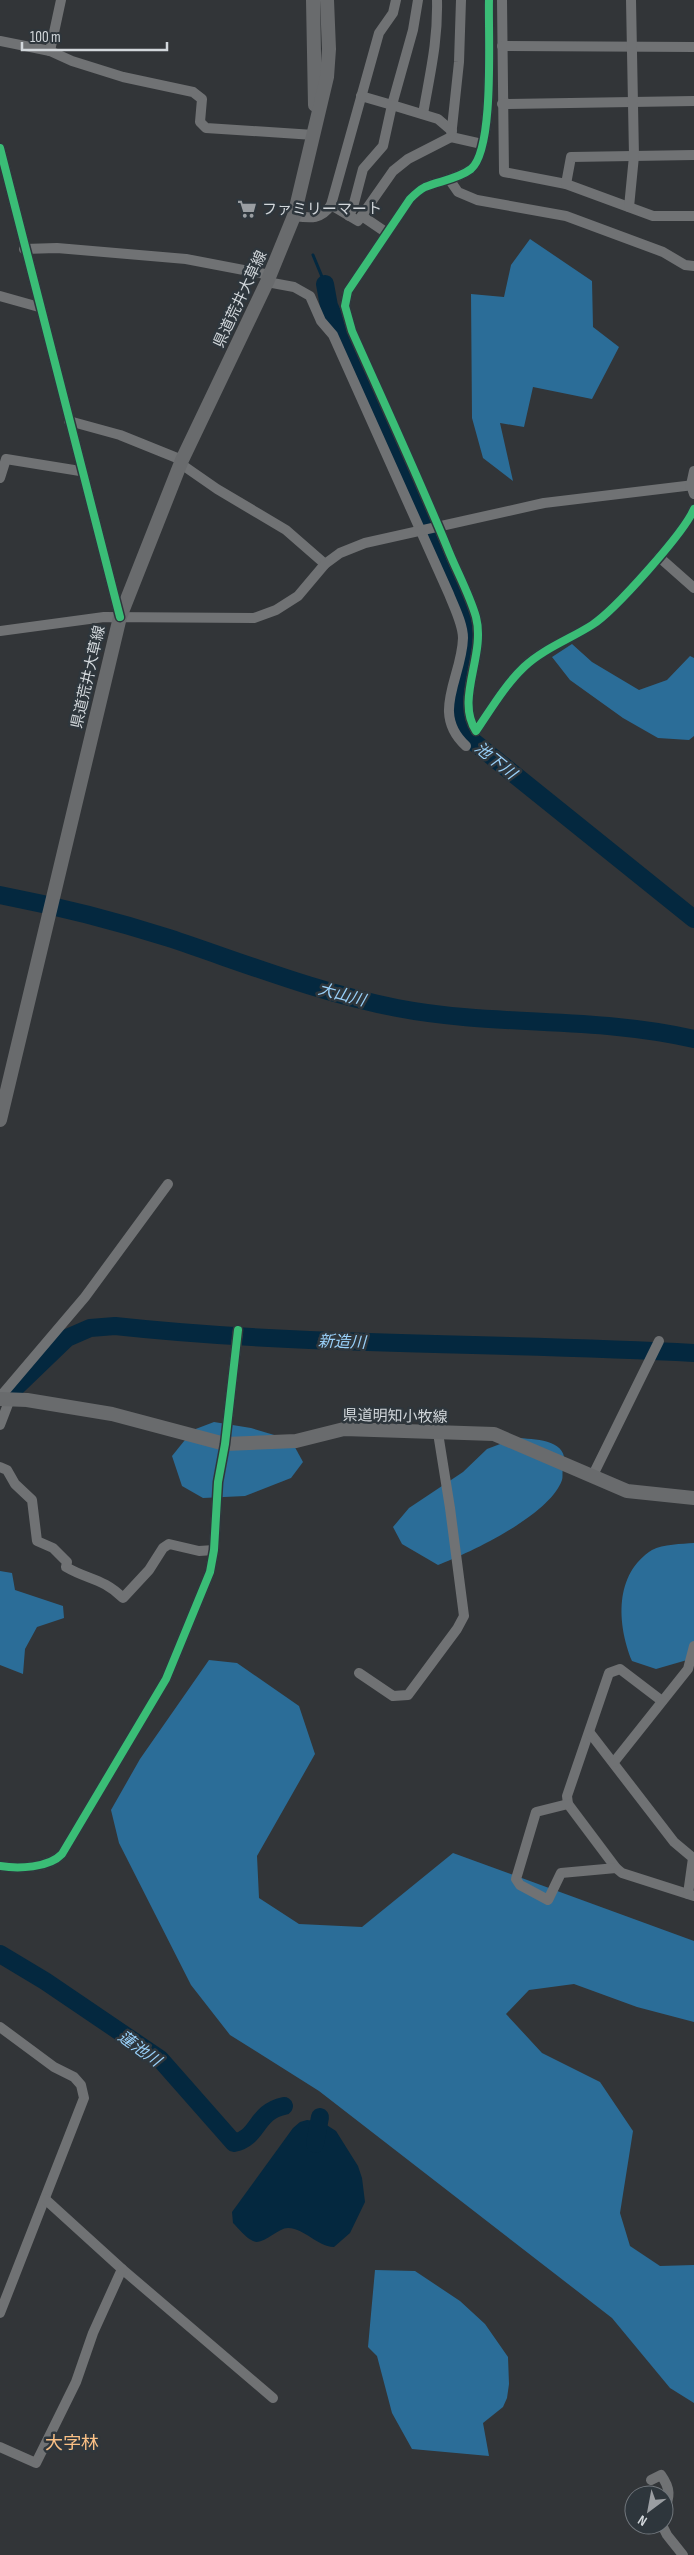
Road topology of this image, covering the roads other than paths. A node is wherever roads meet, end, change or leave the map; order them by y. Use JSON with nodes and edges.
{"nodes":[{"id":1,"x":61,"y":0,"type":"edge"},
{"id":2,"x":313,"y":0,"type":"edge"},
{"id":3,"x":327,"y":0,"type":"edge"},
{"id":4,"x":396,"y":0,"type":"edge"},
{"id":5,"x":418,"y":0,"type":"edge"},
{"id":6,"x":437,"y":0,"type":"edge"},
{"id":7,"x":462,"y":0,"type":"edge"},
{"id":8,"x":488,"y":0,"type":"edge"},
{"id":9,"x":502,"y":0,"type":"edge"},
{"id":10,"x":631,"y":0,"type":"edge"},
{"id":11,"x":0,"y":41,"type":"edge"},
{"id":12,"x":502,"y":46,"type":"junction"},
{"id":13,"x":694,"y":47,"type":"edge"},
{"id":14,"x":632,"y":48,"type":"junction"},
{"id":15,"x":50,"y":51,"type":"junction"},
{"id":16,"x":361,"y":96,"type":"junction"},
{"id":17,"x":633,"y":101,"type":"junction"},
{"id":18,"x":694,"y":101,"type":"edge"},
{"id":19,"x":502,"y":104,"type":"junction"},
{"id":20,"x":392,"y":105,"type":"junction"},
{"id":21,"x":423,"y":114,"type":"junction"},
{"id":22,"x":315,"y":128,"type":"junction"},
{"id":23,"x":452,"y":134,"type":"junction"},
{"id":24,"x":482,"y":144,"type":"junction"},
{"id":25,"x":0,"y":148,"type":"edge"},
{"id":26,"x":634,"y":156,"type":"junction"},
{"id":27,"x":694,"y":156,"type":"edge"},
{"id":28,"x":449,"y":179,"type":"junction"},
{"id":29,"x":566,"y":184,"type":"junction"},
{"id":30,"x":331,"y":206,"type":"junction"},
{"id":31,"x":628,"y":207,"type":"junction"},
{"id":32,"x":294,"y":216,"type":"junction"},
{"id":33,"x":349,"y":216,"type":"junction"},
{"id":34,"x":362,"y":216,"type":"junction"},
{"id":35,"x":694,"y":216,"type":"edge"},
{"id":36,"x":387,"y":233,"type":"junction"},
{"id":37,"x":24,"y":249,"type":"junction"},
{"id":38,"x":694,"y":266,"type":"edge"},
{"id":39,"x":268,"y":278,"type":"junction"},
{"id":40,"x":0,"y":296,"type":"edge"},
{"id":41,"x":39,"y":307,"type":"junction"},
{"id":42,"x":69,"y":421,"type":"junction"},
{"id":43,"x":3,"y":458,"type":"edge"},
{"id":44,"x":181,"y":462,"type":"junction"},
{"id":45,"x":80,"y":471,"type":"junction"},
{"id":46,"x":694,"y":471,"type":"edge"},
{"id":47,"x":0,"y":478,"type":"edge"},
{"id":48,"x":693,"y":488,"type":"edge"},
{"id":49,"x":694,"y":509,"type":"edge"},
{"id":50,"x":439,"y":527,"type":"junction"},
{"id":51,"x":421,"y":532,"type":"junction"},
{"id":52,"x":659,"y":556,"type":"junction"},
{"id":53,"x":325,"y":564,"type":"junction"},
{"id":54,"x":694,"y":588,"type":"edge"},
{"id":55,"x":120,"y":617,"type":"junction"},
{"id":56,"x":0,"y":632,"type":"edge"},
{"id":57,"x":466,"y":746,"type":"dead end"},
{"id":58,"x":0,"y":1120,"type":"edge"},
{"id":59,"x":168,"y":1184,"type":"dead end"},
{"id":60,"x":238,"y":1330,"type":"dead end"},
{"id":61,"x":660,"y":1341,"type":"dead end"},
{"id":62,"x":3,"y":1398,"type":"edge"},
{"id":63,"x":0,"y":1425,"type":"edge"},
{"id":64,"x":438,"y":1433,"type":"junction"},
{"id":65,"x":225,"y":1444,"type":"junction"},
{"id":66,"x":0,"y":1468,"type":"edge"},
{"id":67,"x":592,"y":1477,"type":"junction"},
{"id":68,"x":694,"y":1498,"type":"edge"},
{"id":69,"x":214,"y":1550,"type":"junction"},
{"id":70,"x":694,"y":1646,"type":"edge"},
{"id":71,"x":691,"y":1670,"type":"edge"},
{"id":72,"x":359,"y":1673,"type":"dead end"},
{"id":73,"x":662,"y":1701,"type":"junction"},
{"id":74,"x":590,"y":1733,"type":"junction"},
{"id":75,"x":614,"y":1762,"type":"junction"},
{"id":76,"x":568,"y":1804,"type":"junction"},
{"id":77,"x":0,"y":1866,"type":"edge"},
{"id":78,"x":616,"y":1868,"type":"junction"},
{"id":79,"x":691,"y":1895,"type":"edge"},
{"id":80,"x":0,"y":2027,"type":"edge"},
{"id":81,"x":44,"y":2199,"type":"junction"},
{"id":82,"x":122,"y":2269,"type":"junction"},
{"id":83,"x":0,"y":2313,"type":"edge"},
{"id":84,"x":273,"y":2398,"type":"dead end"},
{"id":85,"x":0,"y":2447,"type":"edge"},
{"id":86,"x":651,"y":2480,"type":"dead end"},
{"id":87,"x":668,"y":2485,"type":"edge"},
{"id":88,"x":667,"y":2535,"type":"edge"},
{"id":89,"x":683,"y":2555,"type":"edge"}],
"edges":[{"from":1,"to":15,"type":"street"},
{"from":2,"to":22,"type":"main road","name":"県道荒井大草線"},
{"from":3,"to":22,"type":"main road","name":"県道荒井大草線"},
{"from":4,"to":16,"type":"street"},
{"from":5,"to":20,"type":"street"},
{"from":6,"to":21,"type":"street"},
{"from":7,"to":23,"type":"street"},
{"from":8,"to":24,"type":"street"},
{"from":9,"to":12,"type":"street"},
{"from":10,"to":14,"type":"street"},
{"from":11,"to":15,"type":"street"},
{"from":12,"to":14,"type":"street"},
{"from":12,"to":19,"type":"street"},
{"from":13,"to":14,"type":"street"},
{"from":14,"to":17,"type":"street"},
{"from":15,"to":22,"type":"street"},
{"from":16,"to":20,"type":"street"},
{"from":16,"to":30,"type":"street"},
{"from":17,"to":18,"type":"street"},
{"from":17,"to":19,"type":"street"},
{"from":17,"to":26,"type":"street"},
{"from":19,"to":29,"type":"street"},
{"from":20,"to":21,"type":"street"},
{"from":20,"to":33,"type":"street"},
{"from":21,"to":23,"type":"street"},
{"from":22,"to":32,"type":"main road","name":"県道荒井大草線"},
{"from":23,"to":24,"type":"street"},
{"from":23,"to":34,"type":"street"},
{"from":24,"to":28,"type":"street"},
{"from":25,"to":37,"type":"street"},
{"from":26,"to":27,"type":"street"},
{"from":26,"to":29,"type":"street"},
{"from":26,"to":31,"type":"street"},
{"from":28,"to":36,"type":"street"},
{"from":28,"to":38,"type":"street"},
{"from":29,"to":31,"type":"street"},
{"from":30,"to":32,"type":"street"},
{"from":30,"to":33,"type":"street"},
{"from":31,"to":35,"type":"street"},
{"from":32,"to":39,"type":"main road","name":"県道荒井大草線"},
{"from":33,"to":34,"type":"street"},
{"from":34,"to":36,"type":"street"},
{"from":36,"to":50,"type":"street"},
{"from":37,"to":39,"type":"street"},
{"from":37,"to":41,"type":"street"},
{"from":39,"to":44,"type":"main road","name":"県道荒井大草線"},
{"from":39,"to":51,"type":"street"},
{"from":40,"to":41,"type":"street"},
{"from":41,"to":42,"type":"street"},
{"from":42,"to":44,"type":"street"},
{"from":42,"to":45,"type":"street"},
{"from":43,"to":45,"type":"street"},
{"from":43,"to":47,"type":"street"},
{"from":44,"to":53,"type":"street"},
{"from":44,"to":55,"type":"main road","name":"県道荒井大草線"},
{"from":45,"to":55,"type":"street"},
{"from":46,"to":48,"type":"street"},
{"from":48,"to":50,"type":"street"},
{"from":49,"to":52,"type":"street"},
{"from":50,"to":51,"type":"street"},
{"from":50,"to":52,"type":"street"},
{"from":51,"to":53,"type":"street"},
{"from":51,"to":57,"type":"street"},
{"from":52,"to":54,"type":"street"},
{"from":53,"to":55,"type":"street"},
{"from":55,"to":56,"type":"street"},
{"from":55,"to":58,"type":"main road","name":"県道荒井大草線"},
{"from":59,"to":62,"type":"street"},
{"from":60,"to":65,"type":"street"},
{"from":61,"to":67,"type":"street"},
{"from":62,"to":63,"type":"street"},
{"from":62,"to":65,"type":"main road","name":"県道明知小牧線"},
{"from":64,"to":65,"type":"main road","name":"県道明知小牧線"},
{"from":64,"to":67,"type":"main road","name":"県道明知小牧線"},
{"from":64,"to":72,"type":"street"},
{"from":65,"to":69,"type":"street"},
{"from":66,"to":69,"type":"street"},
{"from":67,"to":68,"type":"main road","name":"県道明知小牧線"},
{"from":69,"to":77,"type":"street"},
{"from":70,"to":71,"type":"street"},
{"from":71,"to":73,"type":"street"},
{"from":73,"to":74,"type":"street"},
{"from":73,"to":75,"type":"street"},
{"from":74,"to":75,"type":"street"},
{"from":74,"to":76,"type":"street"},
{"from":75,"to":79,"type":"street"},
{"from":76,"to":78,"type":"street"},
{"from":76,"to":78,"type":"street"},
{"from":78,"to":79,"type":"street"},
{"from":80,"to":81,"type":"street"},
{"from":81,"to":82,"type":"street"},
{"from":81,"to":83,"type":"street"},
{"from":82,"to":84,"type":"street"},
{"from":82,"to":85,"type":"street"},
{"from":86,"to":87,"type":"street"},
{"from":88,"to":89,"type":"street"}]}
